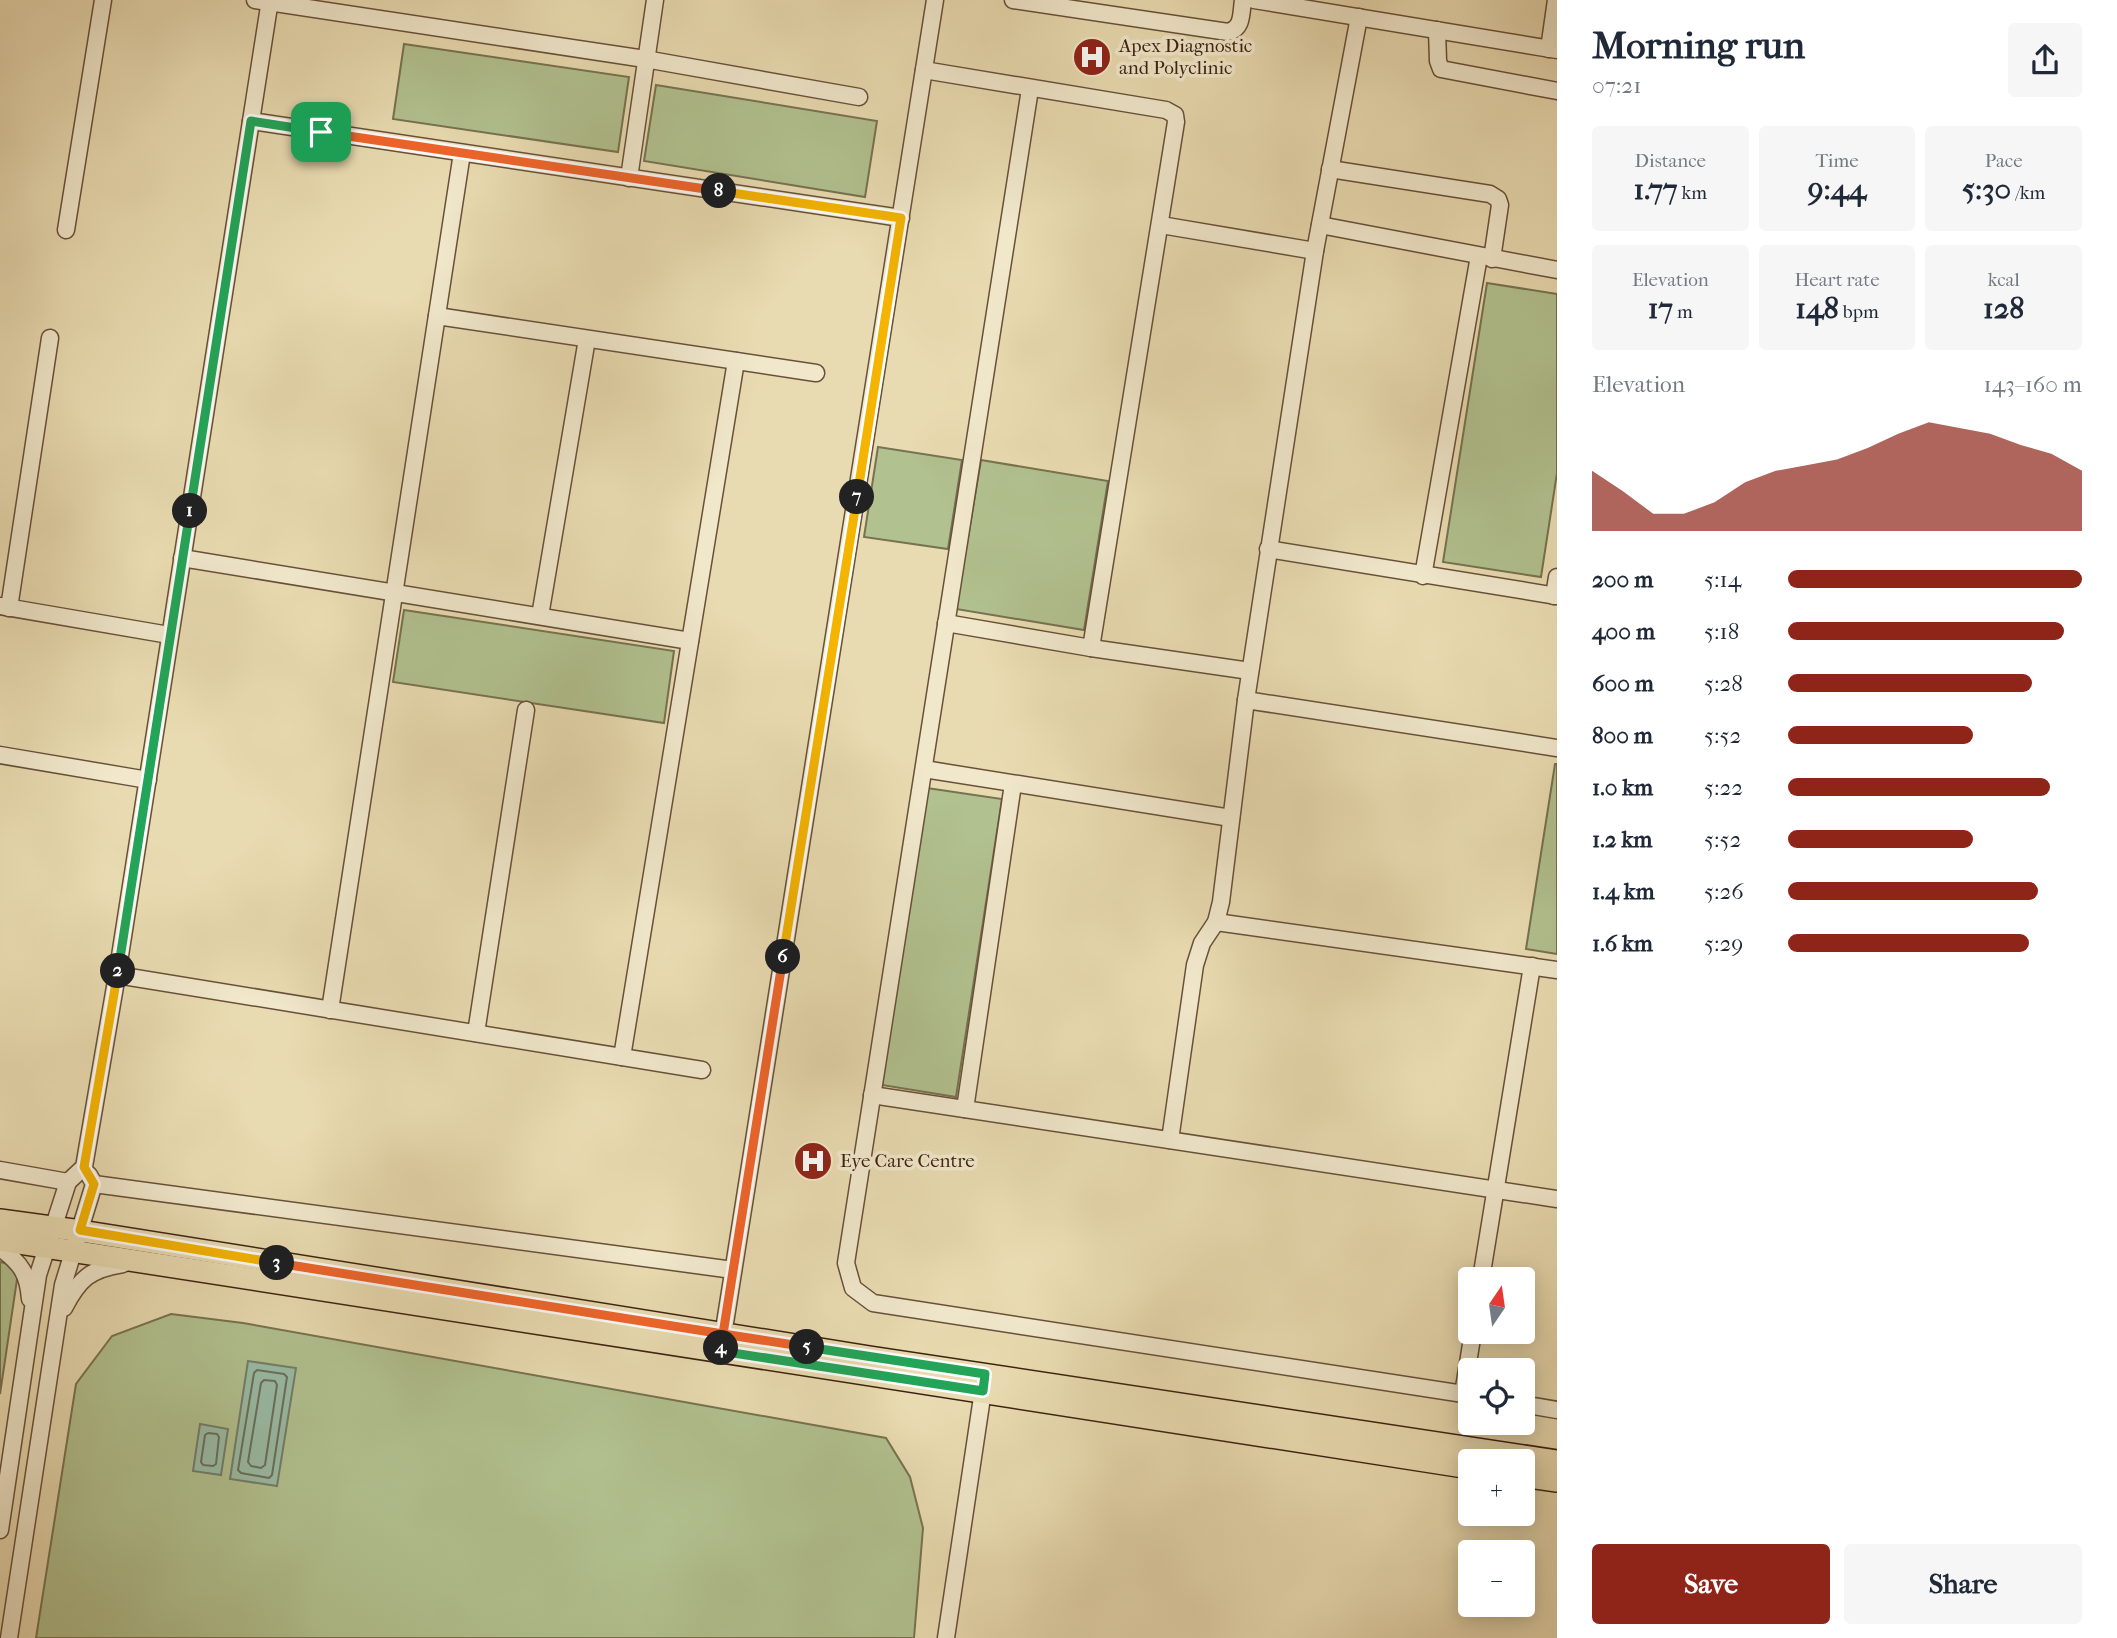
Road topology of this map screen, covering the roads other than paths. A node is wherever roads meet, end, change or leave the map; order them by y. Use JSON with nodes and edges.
{"nodes":[{"id":1,"x":103,"y":0,"type":"edge"},
{"id":2,"x":655,"y":0,"type":"edge"},
{"id":3,"x":934,"y":0,"type":"edge"},
{"id":4,"x":1013,"y":0,"type":"edge"},
{"id":5,"x":1243,"y":0,"type":"edge"},
{"id":6,"x":1254,"y":0,"type":"edge"},
{"id":7,"x":1556,"y":0,"type":"edge"},
{"id":8,"x":265,"y":1,"type":"edge"},
{"id":9,"x":1359,"y":17,"type":"junction"},
{"id":10,"x":1437,"y":30,"type":"junction"},
{"id":11,"x":1553,"y":49,"type":"edge"},
{"id":12,"x":645,"y":59,"type":"junction"},
{"id":13,"x":924,"y":70,"type":"junction"},
{"id":14,"x":1030,"y":89,"type":"junction"},
{"id":15,"x":1557,"y":90,"type":"edge"},
{"id":16,"x":859,"y":97,"type":"dead end"},
{"id":17,"x":251,"y":121,"type":"junction"},
{"id":18,"x":462,"y":153,"type":"junction"},
{"id":19,"x":1330,"y":169,"type":"junction"},
{"id":20,"x":629,"y":178,"type":"junction"},
{"id":21,"x":901,"y":218,"type":"junction"},
{"id":22,"x":1161,"y":225,"type":"junction"},
{"id":23,"x":1320,"y":225,"type":"junction"},
{"id":24,"x":66,"y":230,"type":"dead end"},
{"id":25,"x":1315,"y":251,"type":"junction"},
{"id":26,"x":1485,"y":257,"type":"junction"},
{"id":27,"x":1557,"y":270,"type":"edge"},
{"id":28,"x":437,"y":316,"type":"junction"},
{"id":29,"x":50,"y":338,"type":"dead end"},
{"id":30,"x":587,"y":339,"type":"junction"},
{"id":31,"x":736,"y":361,"type":"junction"},
{"id":32,"x":816,"y":373,"type":"dead end"},
{"id":33,"x":1268,"y":549,"type":"junction"},
{"id":34,"x":182,"y":558,"type":"junction"},
{"id":35,"x":1423,"y":576,"type":"junction"},
{"id":36,"x":1557,"y":577,"type":"edge"},
{"id":37,"x":394,"y":592,"type":"junction"},
{"id":38,"x":1556,"y":596,"type":"edge"},
{"id":39,"x":4,"y":607,"type":"edge"},
{"id":40,"x":540,"y":616,"type":"junction"},
{"id":41,"x":946,"y":623,"type":"junction"},
{"id":42,"x":169,"y":635,"type":"junction"},
{"id":43,"x":690,"y":641,"type":"junction"},
{"id":44,"x":1091,"y":648,"type":"junction"},
{"id":45,"x":1250,"y":671,"type":"junction"},
{"id":46,"x":1246,"y":700,"type":"junction"},
{"id":47,"x":526,"y":710,"type":"dead end"},
{"id":48,"x":1557,"y":748,"type":"edge"},
{"id":49,"x":0,"y":755,"type":"edge"},
{"id":50,"x":923,"y":769,"type":"junction"},
{"id":51,"x":148,"y":779,"type":"junction"},
{"id":52,"x":1013,"y":784,"type":"junction"},
{"id":53,"x":1231,"y":818,"type":"junction"},
{"id":54,"x":1216,"y":922,"type":"junction"},
{"id":55,"x":1532,"y":965,"type":"junction"},
{"id":56,"x":1557,"y":970,"type":"edge"},
{"id":57,"x":117,"y":975,"type":"junction"},
{"id":58,"x":330,"y":1010,"type":"junction"},
{"id":59,"x":476,"y":1033,"type":"junction"},
{"id":60,"x":622,"y":1057,"type":"junction"},
{"id":61,"x":702,"y":1070,"type":"dead end"},
{"id":62,"x":872,"y":1095,"type":"junction"},
{"id":63,"x":965,"y":1109,"type":"junction"},
{"id":64,"x":1170,"y":1140,"type":"junction"},
{"id":65,"x":84,"y":1167,"type":"junction"},
{"id":66,"x":0,"y":1170,"type":"edge"},
{"id":67,"x":68,"y":1182,"type":"junction"},
{"id":68,"x":94,"y":1184,"type":"junction"},
{"id":69,"x":1496,"y":1189,"type":"junction"},
{"id":70,"x":1557,"y":1199,"type":"edge"},
{"id":71,"x":0,"y":1220,"type":"edge"},
{"id":72,"x":54,"y":1226,"type":"junction"},
{"id":73,"x":0,"y":1240,"type":"edge"},
{"id":74,"x":77,"y":1240,"type":"junction"},
{"id":75,"x":0,"y":1248,"type":"edge"},
{"id":76,"x":46,"y":1248,"type":"junction"},
{"id":77,"x":140,"y":1262,"type":"junction"},
{"id":78,"x":1483,"y":1267,"type":"edge"},
{"id":79,"x":733,"y":1270,"type":"junction"},
{"id":80,"x":32,"y":1319,"type":"junction"},
{"id":81,"x":57,"y":1321,"type":"junction"},
{"id":82,"x":722,"y":1343,"type":"junction"},
{"id":83,"x":984,"y":1383,"type":"junction"},
{"id":84,"x":1458,"y":1394,"type":"edge"},
{"id":85,"x":1535,"y":1406,"type":"edge"},
{"id":86,"x":1557,"y":1410,"type":"edge"},
{"id":87,"x":1557,"y":1461,"type":"edge"},
{"id":88,"x":1458,"y":1466,"type":"edge"},
{"id":89,"x":1535,"y":1478,"type":"edge"},
{"id":90,"x":1557,"y":1481,"type":"edge"},
{"id":91,"x":0,"y":1530,"type":"edge"},
{"id":92,"x":9,"y":1638,"type":"edge"},
{"id":93,"x":946,"y":1638,"type":"edge"}],
"edges":[{"from":1,"to":24,"type":"street"},
{"from":2,"to":12,"type":"street"},
{"from":3,"to":13,"type":"street"},
{"from":4,"to":5,"type":"street"},
{"from":6,"to":9,"type":"street"},
{"from":7,"to":11,"type":"street"},
{"from":8,"to":12,"type":"street"},
{"from":8,"to":17,"type":"street"},
{"from":9,"to":10,"type":"street"},
{"from":9,"to":19,"type":"street"},
{"from":10,"to":11,"type":"street"},
{"from":10,"to":15,"type":"street"},
{"from":12,"to":16,"type":"street"},
{"from":12,"to":20,"type":"street"},
{"from":13,"to":14,"type":"street"},
{"from":13,"to":21,"type":"street"},
{"from":14,"to":22,"type":"street"},
{"from":14,"to":41,"type":"street"},
{"from":17,"to":18,"type":"street"},
{"from":17,"to":34,"type":"street"},
{"from":18,"to":20,"type":"street"},
{"from":18,"to":28,"type":"street"},
{"from":19,"to":23,"type":"street"},
{"from":19,"to":26,"type":"street"},
{"from":20,"to":21,"type":"street"},
{"from":21,"to":79,"type":"street"},
{"from":22,"to":25,"type":"street"},
{"from":22,"to":44,"type":"street"},
{"from":23,"to":25,"type":"street"},
{"from":23,"to":26,"type":"street"},
{"from":25,"to":33,"type":"street"},
{"from":26,"to":27,"type":"street"},
{"from":26,"to":35,"type":"street"},
{"from":28,"to":30,"type":"street"},
{"from":28,"to":37,"type":"street"},
{"from":29,"to":39,"type":"street"},
{"from":30,"to":31,"type":"street"},
{"from":30,"to":40,"type":"street"},
{"from":31,"to":32,"type":"street"},
{"from":31,"to":43,"type":"street"},
{"from":33,"to":35,"type":"street"},
{"from":33,"to":45,"type":"street"},
{"from":34,"to":37,"type":"street"},
{"from":34,"to":42,"type":"street"},
{"from":35,"to":38,"type":"street"},
{"from":36,"to":38,"type":"street"},
{"from":37,"to":40,"type":"street"},
{"from":37,"to":58,"type":"street"},
{"from":39,"to":42,"type":"street"},
{"from":40,"to":43,"type":"street"},
{"from":41,"to":44,"type":"street"},
{"from":41,"to":50,"type":"street"},
{"from":42,"to":51,"type":"street"},
{"from":43,"to":60,"type":"street"},
{"from":44,"to":45,"type":"street"},
{"from":45,"to":46,"type":"street"},
{"from":46,"to":48,"type":"street"},
{"from":46,"to":53,"type":"street"},
{"from":47,"to":59,"type":"street"},
{"from":49,"to":51,"type":"street"},
{"from":50,"to":52,"type":"street"},
{"from":50,"to":62,"type":"street"},
{"from":51,"to":57,"type":"street"},
{"from":52,"to":53,"type":"street"},
{"from":52,"to":63,"type":"street"},
{"from":53,"to":54,"type":"street"},
{"from":54,"to":55,"type":"street"},
{"from":54,"to":64,"type":"street"},
{"from":55,"to":56,"type":"street"},
{"from":55,"to":69,"type":"street"},
{"from":57,"to":58,"type":"street"},
{"from":57,"to":65,"type":"street"},
{"from":58,"to":59,"type":"street"},
{"from":59,"to":60,"type":"street"},
{"from":60,"to":61,"type":"street"},
{"from":62,"to":63,"type":"street"},
{"from":62,"to":84,"type":"street"},
{"from":63,"to":64,"type":"street"},
{"from":64,"to":69,"type":"street"},
{"from":65,"to":67,"type":"street"},
{"from":65,"to":68,"type":"street"},
{"from":66,"to":67,"type":"street"},
{"from":67,"to":72,"type":"street"},
{"from":68,"to":74,"type":"street"},
{"from":68,"to":79,"type":"street"},
{"from":69,"to":70,"type":"street"},
{"from":69,"to":78,"type":"street"},
{"from":71,"to":72,"type":"main road"},
{"from":72,"to":74,"type":"main road"},
{"from":72,"to":76,"type":"street"},
{"from":73,"to":76,"type":"main road"},
{"from":74,"to":76,"type":"main road"},
{"from":74,"to":77,"type":"main road"},
{"from":74,"to":81,"type":"street"},
{"from":74,"to":82,"type":"main road"},
{"from":75,"to":80,"type":"street"},
{"from":76,"to":80,"type":"street"},
{"from":77,"to":81,"type":"street"},
{"from":77,"to":82,"type":"main road"},
{"from":79,"to":82,"type":"street"},
{"from":80,"to":91,"type":"street"},
{"from":81,"to":92,"type":"street"},
{"from":82,"to":83,"type":"main road"},
{"from":83,"to":87,"type":"main road"},
{"from":83,"to":88,"type":"main road"},
{"from":83,"to":93,"type":"street"},
{"from":85,"to":86,"type":"street"},
{"from":89,"to":90,"type":"main road"}]}
